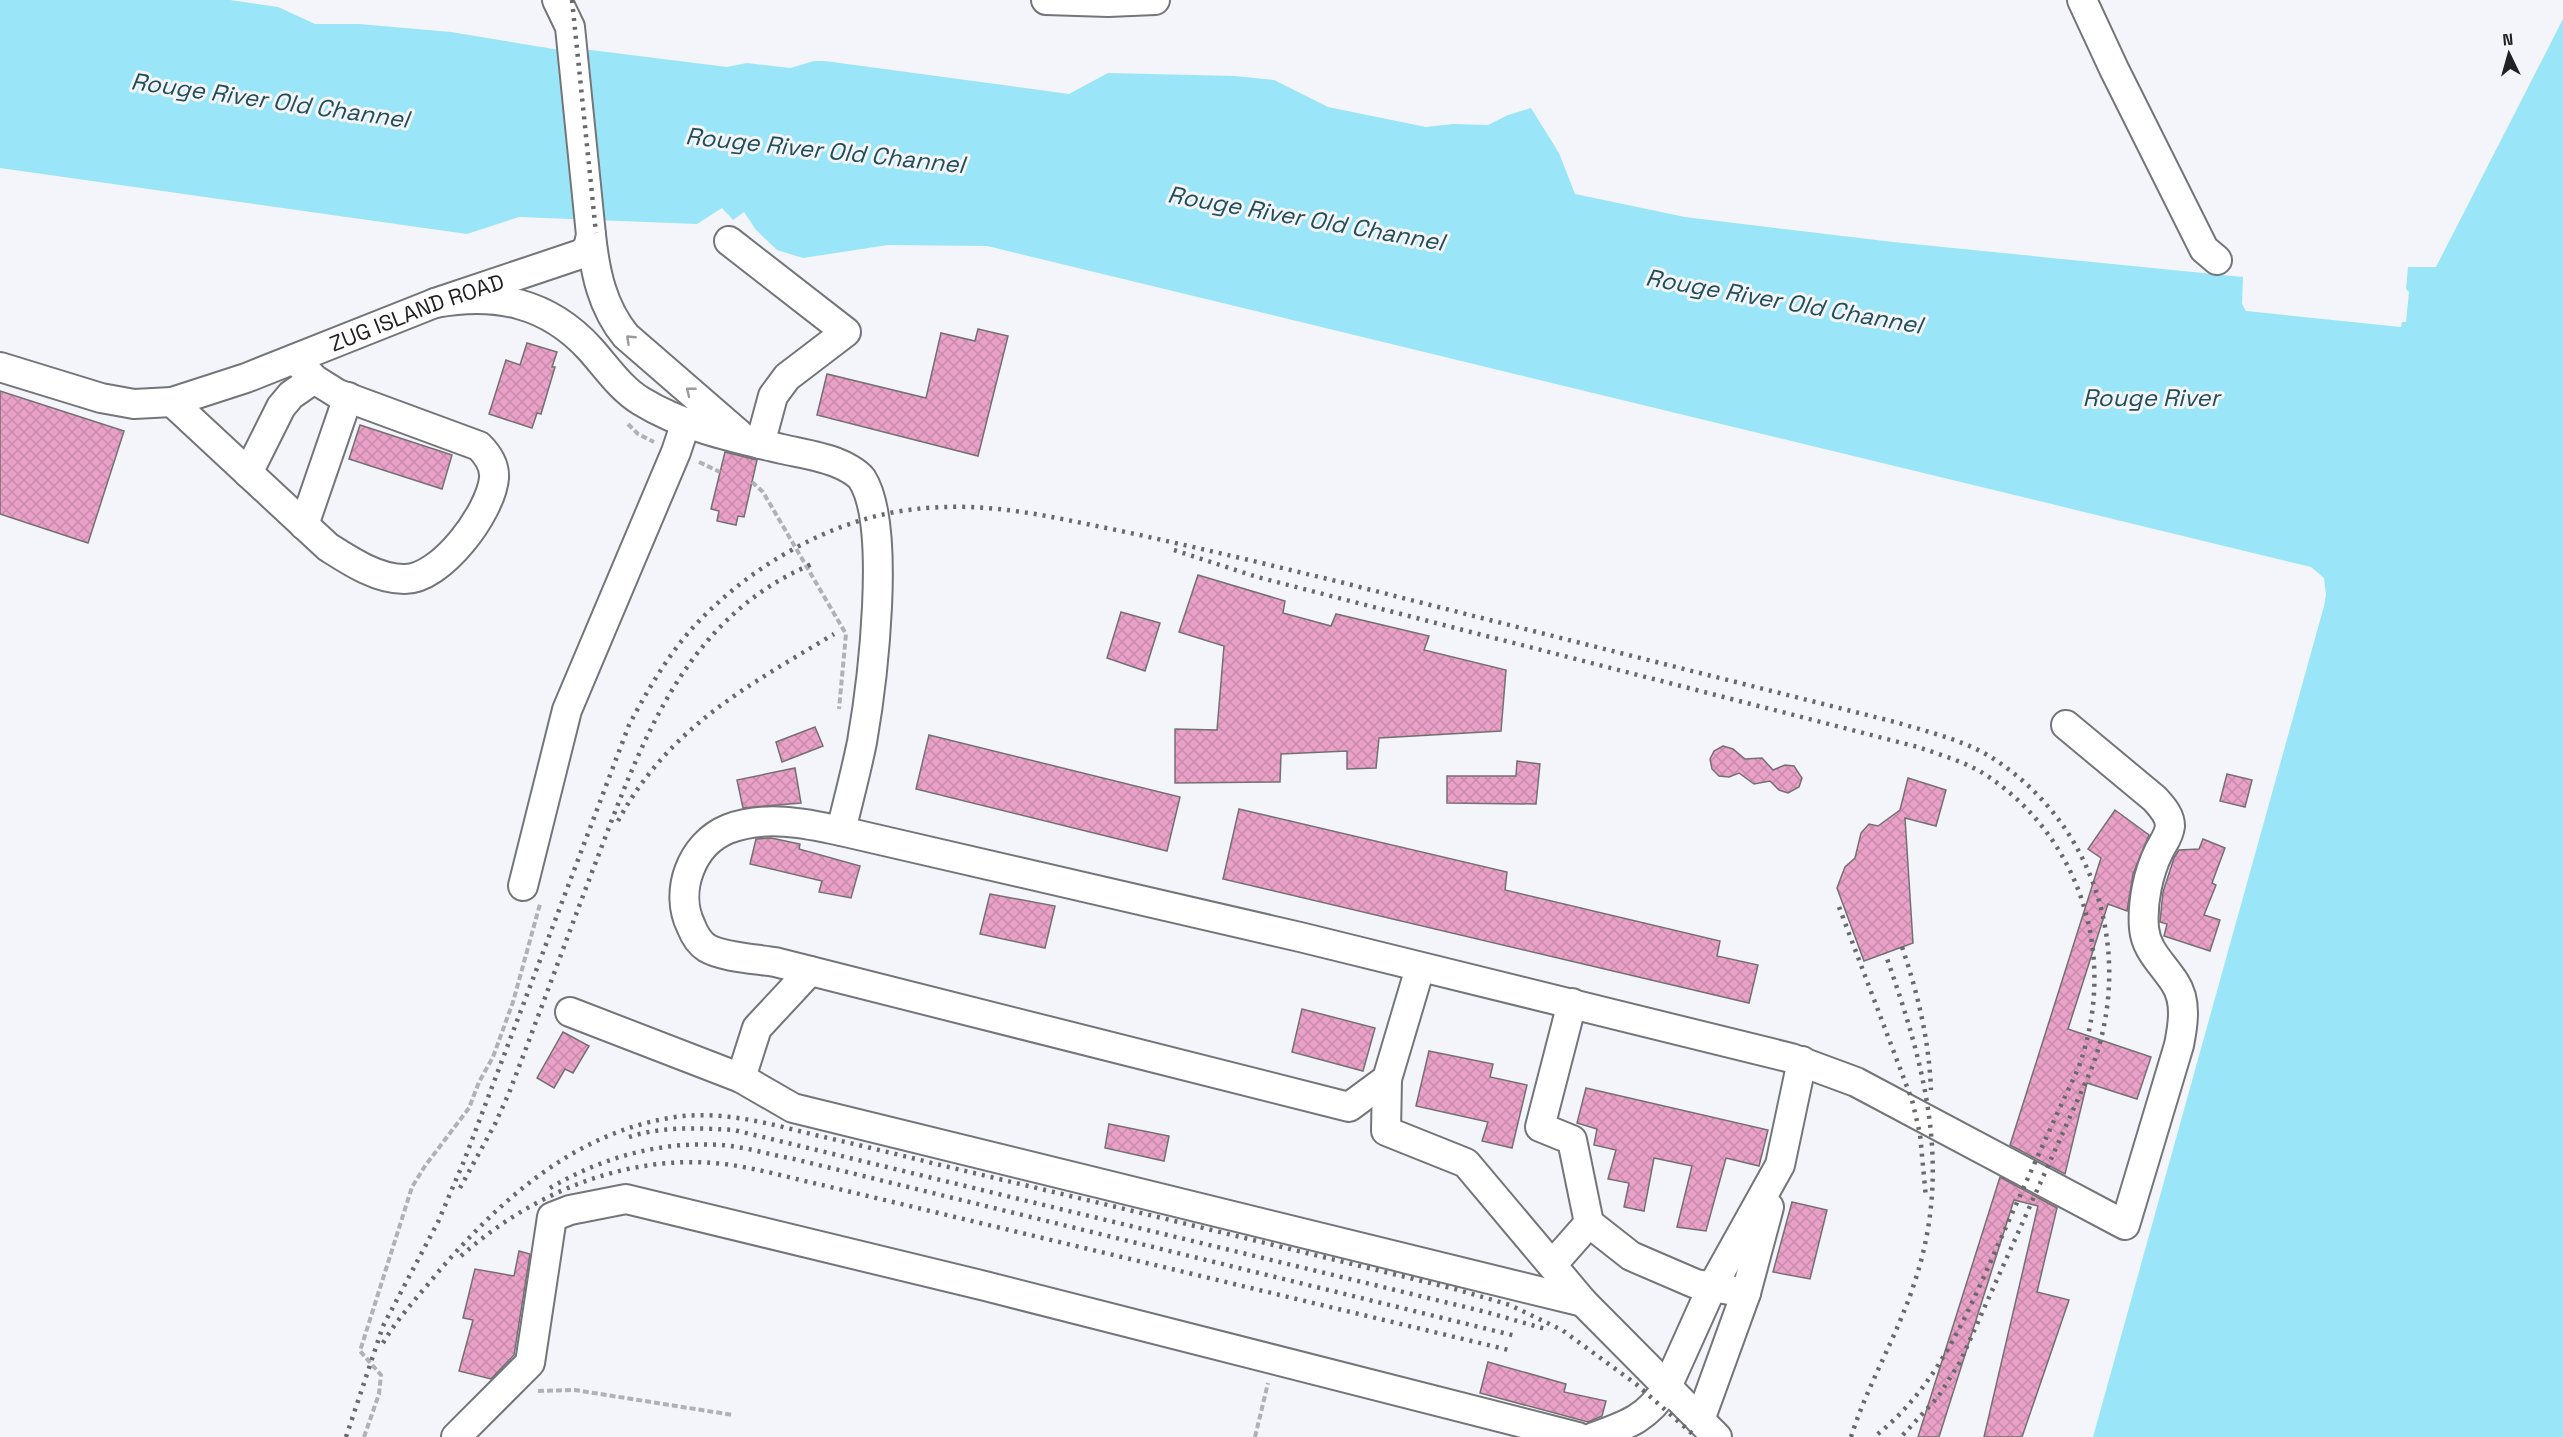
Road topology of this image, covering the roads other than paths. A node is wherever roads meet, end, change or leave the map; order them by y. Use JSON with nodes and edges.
{"nodes":[{"id":1,"x":557,"y":0,"type":"edge"},
{"id":2,"x":1046,"y":0,"type":"edge"},
{"id":3,"x":1155,"y":0,"type":"edge"},
{"id":4,"x":2082,"y":0,"type":"edge"},
{"id":5,"x":729,"y":241,"type":"dead end"},
{"id":6,"x":592,"y":243,"type":"junction"},
{"id":7,"x":2217,"y":260,"type":"dead end"},
{"id":8,"x":435,"y":303,"type":"junction"},
{"id":9,"x":606,"y":366,"type":"junction"},
{"id":10,"x":0,"y":367,"type":"edge"},
{"id":11,"x":304,"y":369,"type":"junction"},
{"id":12,"x":348,"y":398,"type":"junction"},
{"id":13,"x":172,"y":402,"type":"junction"},
{"id":14,"x":686,"y":422,"type":"junction"},
{"id":15,"x":752,"y":442,"type":"junction"},
{"id":16,"x":248,"y":473,"type":"junction"},
{"id":17,"x":304,"y":525,"type":"junction"},
{"id":18,"x":2066,"y":724,"type":"dead end"},
{"id":19,"x":842,"y":831,"type":"junction"},
{"id":20,"x":533,"y":889,"type":"road end"},
{"id":21,"x":1420,"y":968,"type":"junction"},
{"id":22,"x":810,"y":971,"type":"junction"},
{"id":23,"x":1572,"y":1003,"type":"junction"},
{"id":24,"x":570,"y":1012,"type":"dead end"},
{"id":25,"x":1802,"y":1061,"type":"junction"},
{"id":26,"x":741,"y":1078,"type":"junction"},
{"id":27,"x":1387,"y":1078,"type":"junction"},
{"id":28,"x":1780,"y":1165,"type":"junction"},
{"id":29,"x":1589,"y":1223,"type":"junction"},
{"id":30,"x":1552,"y":1265,"type":"junction"},
{"id":31,"x":1712,"y":1287,"type":"junction"},
{"id":32,"x":1746,"y":1293,"type":"junction"},
{"id":33,"x":1583,"y":1302,"type":"junction"},
{"id":34,"x":1663,"y":1395,"type":"junction"},
{"id":35,"x":1485,"y":1414,"type":"junction"},
{"id":36,"x":1708,"y":1428,"type":"edge"},
{"id":37,"x":456,"y":1437,"type":"edge"},
{"id":38,"x":1534,"y":1437,"type":"edge"},
{"id":39,"x":1578,"y":1437,"type":"edge"},
{"id":40,"x":1594,"y":1437,"type":"edge"},
{"id":41,"x":1649,"y":1437,"type":"edge"}],
"edges":[{"from":1,"to":6,"type":"street"},
{"from":2,"to":3,"type":"street"},
{"from":4,"to":7,"type":"street"},
{"from":5,"to":15,"type":"street"},
{"from":6,"to":8,"type":"street","name":"ZUG ISLAND ROAD"},
{"from":6,"to":9,"type":"street"},
{"from":15,"to":6,"type":"street","one_way":true},
{"from":8,"to":9,"type":"street"},
{"from":8,"to":11,"type":"street","name":"ZUG ISLAND ROAD"},
{"from":9,"to":14,"type":"street"},
{"from":10,"to":13,"type":"street","name":"ZUG ISLAND ROAD"},
{"from":11,"to":12,"type":"street"},
{"from":11,"to":13,"type":"street","name":"ZUG ISLAND ROAD"},
{"from":11,"to":16,"type":"street"},
{"from":12,"to":17,"type":"street"},
{"from":12,"to":17,"type":"street"},
{"from":13,"to":16,"type":"street"},
{"from":14,"to":15,"type":"street"},
{"from":14,"to":20,"type":"street"},
{"from":15,"to":19,"type":"street"},
{"from":16,"to":17,"type":"street"},
{"from":18,"to":25,"type":"street"},
{"from":19,"to":21,"type":"street"},
{"from":19,"to":22,"type":"street"},
{"from":21,"to":23,"type":"street"},
{"from":21,"to":27,"type":"street"},
{"from":22,"to":26,"type":"street"},
{"from":22,"to":27,"type":"street"},
{"from":23,"to":25,"type":"street"},
{"from":23,"to":29,"type":"street"},
{"from":24,"to":26,"type":"street"},
{"from":25,"to":28,"type":"street"},
{"from":26,"to":33,"type":"street"},
{"from":27,"to":30,"type":"street"},
{"from":28,"to":31,"type":"street"},
{"from":28,"to":32,"type":"street"},
{"from":29,"to":30,"type":"street"},
{"from":29,"to":31,"type":"street"},
{"from":30,"to":33,"type":"street"},
{"from":31,"to":32,"type":"street"},
{"from":31,"to":34,"type":"street"},
{"from":32,"to":36,"type":"street"},
{"from":33,"to":34,"type":"street"},
{"from":34,"to":36,"type":"street"},
{"from":34,"to":40,"type":"street"},
{"from":34,"to":41,"type":"street"},
{"from":35,"to":37,"type":"street"},
{"from":35,"to":38,"type":"street"},
{"from":35,"to":39,"type":"street"}]}
